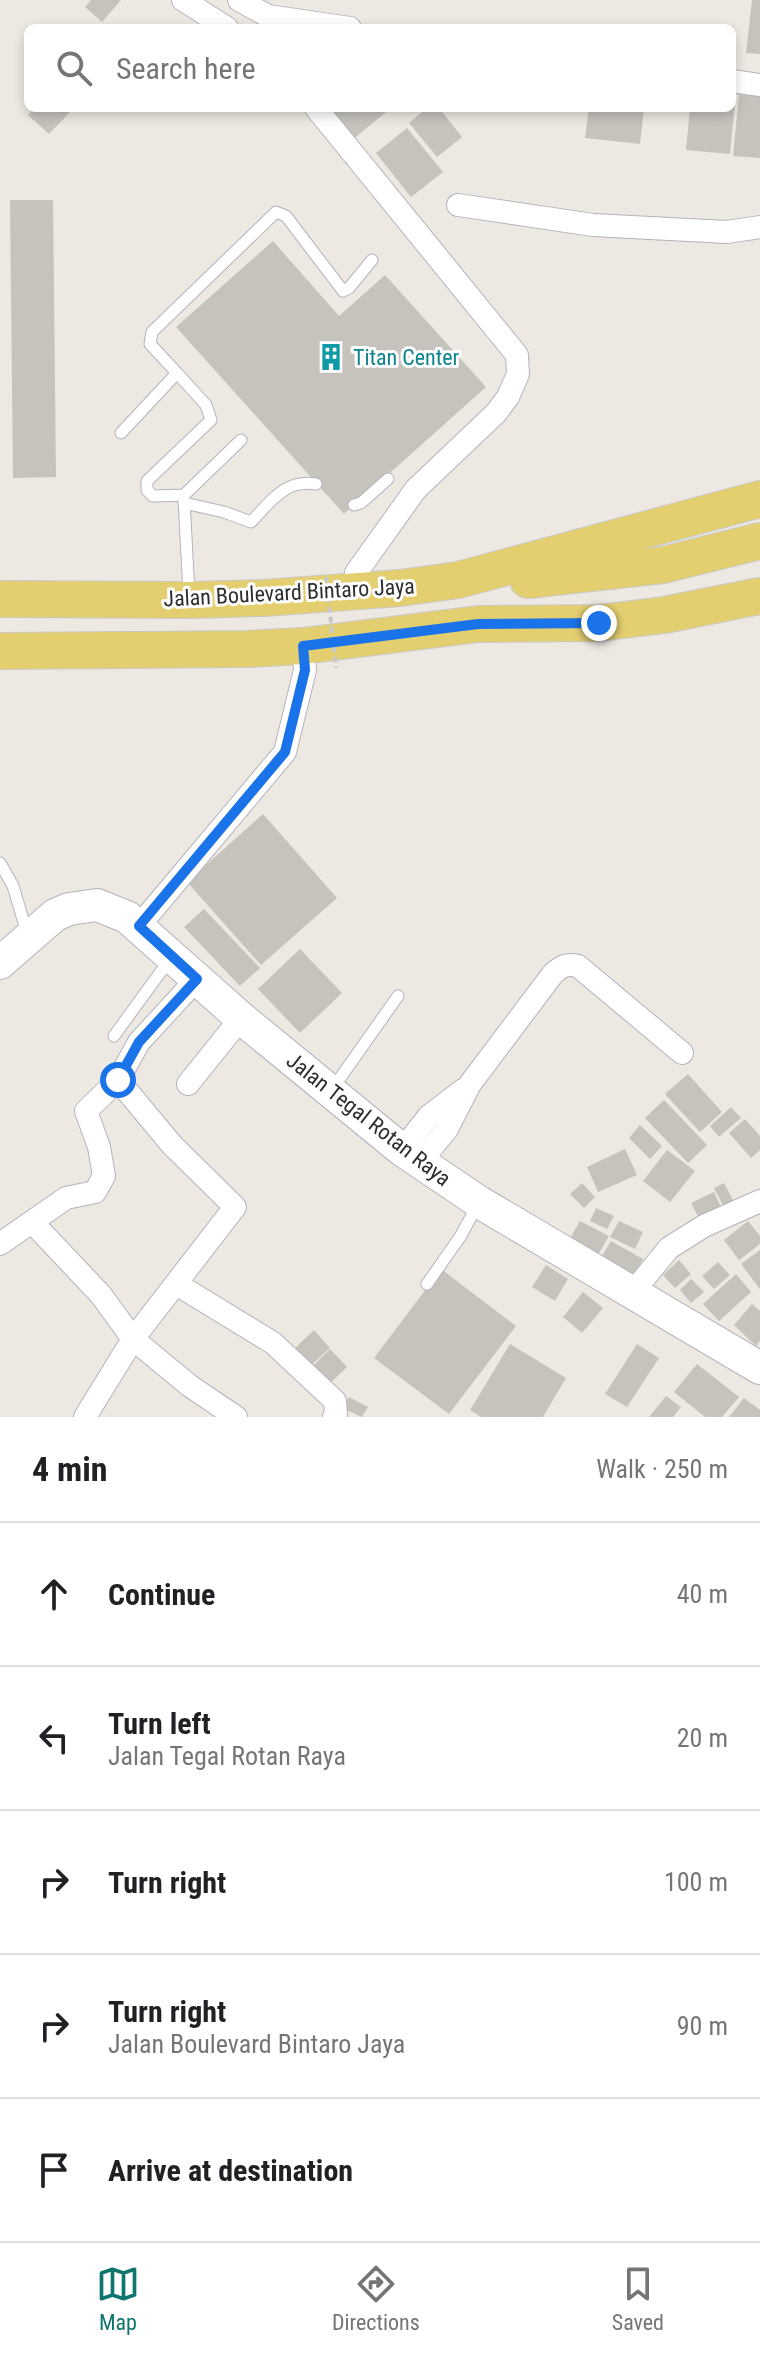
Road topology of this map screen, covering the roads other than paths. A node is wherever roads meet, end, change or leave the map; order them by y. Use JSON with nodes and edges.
{"nodes":[{"id":1,"x":183,"y":0,"type":"edge"},
{"id":2,"x":239,"y":0,"type":"edge"},
{"id":3,"x":221,"y":24,"type":"edge"},
{"id":4,"x":323,"y":24,"type":"edge"},
{"id":5,"x":736,"y":82,"type":"edge"},
{"id":6,"x":760,"y":85,"type":"edge"},
{"id":7,"x":319,"y":112,"type":"edge"},
{"id":8,"x":458,"y":205,"type":"dead end"},
{"id":9,"x":760,"y":227,"type":"edge"},
{"id":10,"x":372,"y":260,"type":"dead end"},
{"id":11,"x":177,"y":373,"type":"junction"},
{"id":12,"x":121,"y":433,"type":"dead end"},
{"id":13,"x":241,"y":440,"type":"dead end"},
{"id":14,"x":388,"y":479,"type":"dead end"},
{"id":15,"x":316,"y":484,"type":"dead end"},
{"id":16,"x":184,"y":499,"type":"junction"},
{"id":17,"x":760,"y":499,"type":"edge"},
{"id":18,"x":354,"y":505,"type":"dead end"},
{"id":19,"x":760,"y":541,"type":"edge"},
{"id":20,"x":760,"y":566,"type":"edge"},
{"id":21,"x":458,"y":580,"type":"junction"},
{"id":22,"x":341,"y":585,"type":"junction"},
{"id":23,"x":760,"y":596,"type":"edge"},
{"id":24,"x":0,"y":599,"type":"edge"},
{"id":25,"x":190,"y":600,"type":"junction"},
{"id":26,"x":478,"y":624,"type":"junction"},
{"id":27,"x":303,"y":646,"type":"junction"},
{"id":28,"x":0,"y":651,"type":"edge"},
{"id":29,"x":0,"y":863,"type":"edge"},
{"id":30,"x":139,"y":926,"type":"junction"},
{"id":31,"x":29,"y":939,"type":"junction"},
{"id":32,"x":172,"y":955,"type":"junction"},
{"id":33,"x":0,"y":963,"type":"edge"},
{"id":34,"x":197,"y":979,"type":"junction"},
{"id":35,"x":398,"y":996,"type":"dead end"},
{"id":36,"x":241,"y":1018,"type":"junction"},
{"id":37,"x":114,"y":1036,"type":"dead end"},
{"id":38,"x":682,"y":1053,"type":"dead end"},
{"id":39,"x":118,"y":1080,"type":"junction"},
{"id":40,"x":188,"y":1084,"type":"dead end"},
{"id":41,"x":330,"y":1091,"type":"junction"},
{"id":42,"x":411,"y":1156,"type":"junction"},
{"id":43,"x":760,"y":1201,"type":"edge"},
{"id":44,"x":479,"y":1202,"type":"junction"},
{"id":45,"x":32,"y":1222,"type":"junction"},
{"id":46,"x":0,"y":1244,"type":"edge"},
{"id":47,"x":177,"y":1283,"type":"junction"},
{"id":48,"x":427,"y":1284,"type":"dead end"},
{"id":49,"x":632,"y":1293,"type":"junction"},
{"id":50,"x":133,"y":1339,"type":"junction"},
{"id":51,"x":760,"y":1368,"type":"edge"},
{"id":52,"x":85,"y":1417,"type":"edge"},
{"id":53,"x":236,"y":1417,"type":"edge"},
{"id":54,"x":334,"y":1417,"type":"edge"}],
"edges":[{"from":1,"to":3,"type":"street"},
{"from":2,"to":4,"type":"street"},
{"from":5,"to":6,"type":"street"},
{"from":7,"to":22,"type":"street"},
{"from":8,"to":9,"type":"street"},
{"from":10,"to":11,"type":"lane"},
{"from":11,"to":12,"type":"lane"},
{"from":11,"to":16,"type":"lane"},
{"from":13,"to":16,"type":"lane"},
{"from":14,"to":18,"type":"lane"},
{"from":15,"to":16,"type":"lane"},
{"from":16,"to":25,"type":"lane"},
{"from":17,"to":21,"type":"main road","name":"Jalan Boulevard Bintaro Jaya"},
{"from":19,"to":21,"type":"main road"},
{"from":20,"to":26,"type":"main road"},
{"from":21,"to":22,"type":"main road","name":"Jalan Boulevard Bintaro Jaya"},
{"from":22,"to":25,"type":"main road","name":"Jalan Boulevard Bintaro Jaya"},
{"from":23,"to":26,"type":"main road"},
{"from":24,"to":25,"type":"main road","name":"Jalan Boulevard Bintaro Jaya"},
{"from":26,"to":27,"type":"main road"},
{"from":27,"to":28,"type":"main road"},
{"from":27,"to":30,"type":"street"},
{"from":29,"to":31,"type":"lane"},
{"from":30,"to":31,"type":"main road","name":"Jalan Tegal Rotan Raya"},
{"from":30,"to":32,"type":"main road","name":"Jalan Tegal Rotan Raya"},
{"from":31,"to":33,"type":"main road","name":"Jalan Tegal Rotan Raya"},
{"from":32,"to":34,"type":"main road","name":"Jalan Tegal Rotan Raya"},
{"from":32,"to":37,"type":"lane"},
{"from":34,"to":36,"type":"main road","name":"Jalan Tegal Rotan Raya"},
{"from":34,"to":39,"type":"street"},
{"from":35,"to":41,"type":"lane"},
{"from":36,"to":40,"type":"street"},
{"from":36,"to":41,"type":"main road","name":"Jalan Tegal Rotan Raya"},
{"from":38,"to":42,"type":"street"},
{"from":39,"to":45,"type":"street"},
{"from":39,"to":47,"type":"street"},
{"from":41,"to":42,"type":"main road","name":"Jalan Tegal Rotan Raya"},
{"from":42,"to":44,"type":"main road","name":"Jalan Tegal Rotan Raya"},
{"from":43,"to":49,"type":"street"},
{"from":44,"to":48,"type":"lane"},
{"from":44,"to":49,"type":"main road","name":"Jalan Tegal Rotan Raya"},
{"from":45,"to":46,"type":"street"},
{"from":45,"to":50,"type":"street"},
{"from":47,"to":50,"type":"street"},
{"from":47,"to":54,"type":"street"},
{"from":49,"to":51,"type":"main road","name":"Jalan Tegal Rotan Raya"},
{"from":50,"to":52,"type":"street"},
{"from":50,"to":53,"type":"street"}]}
